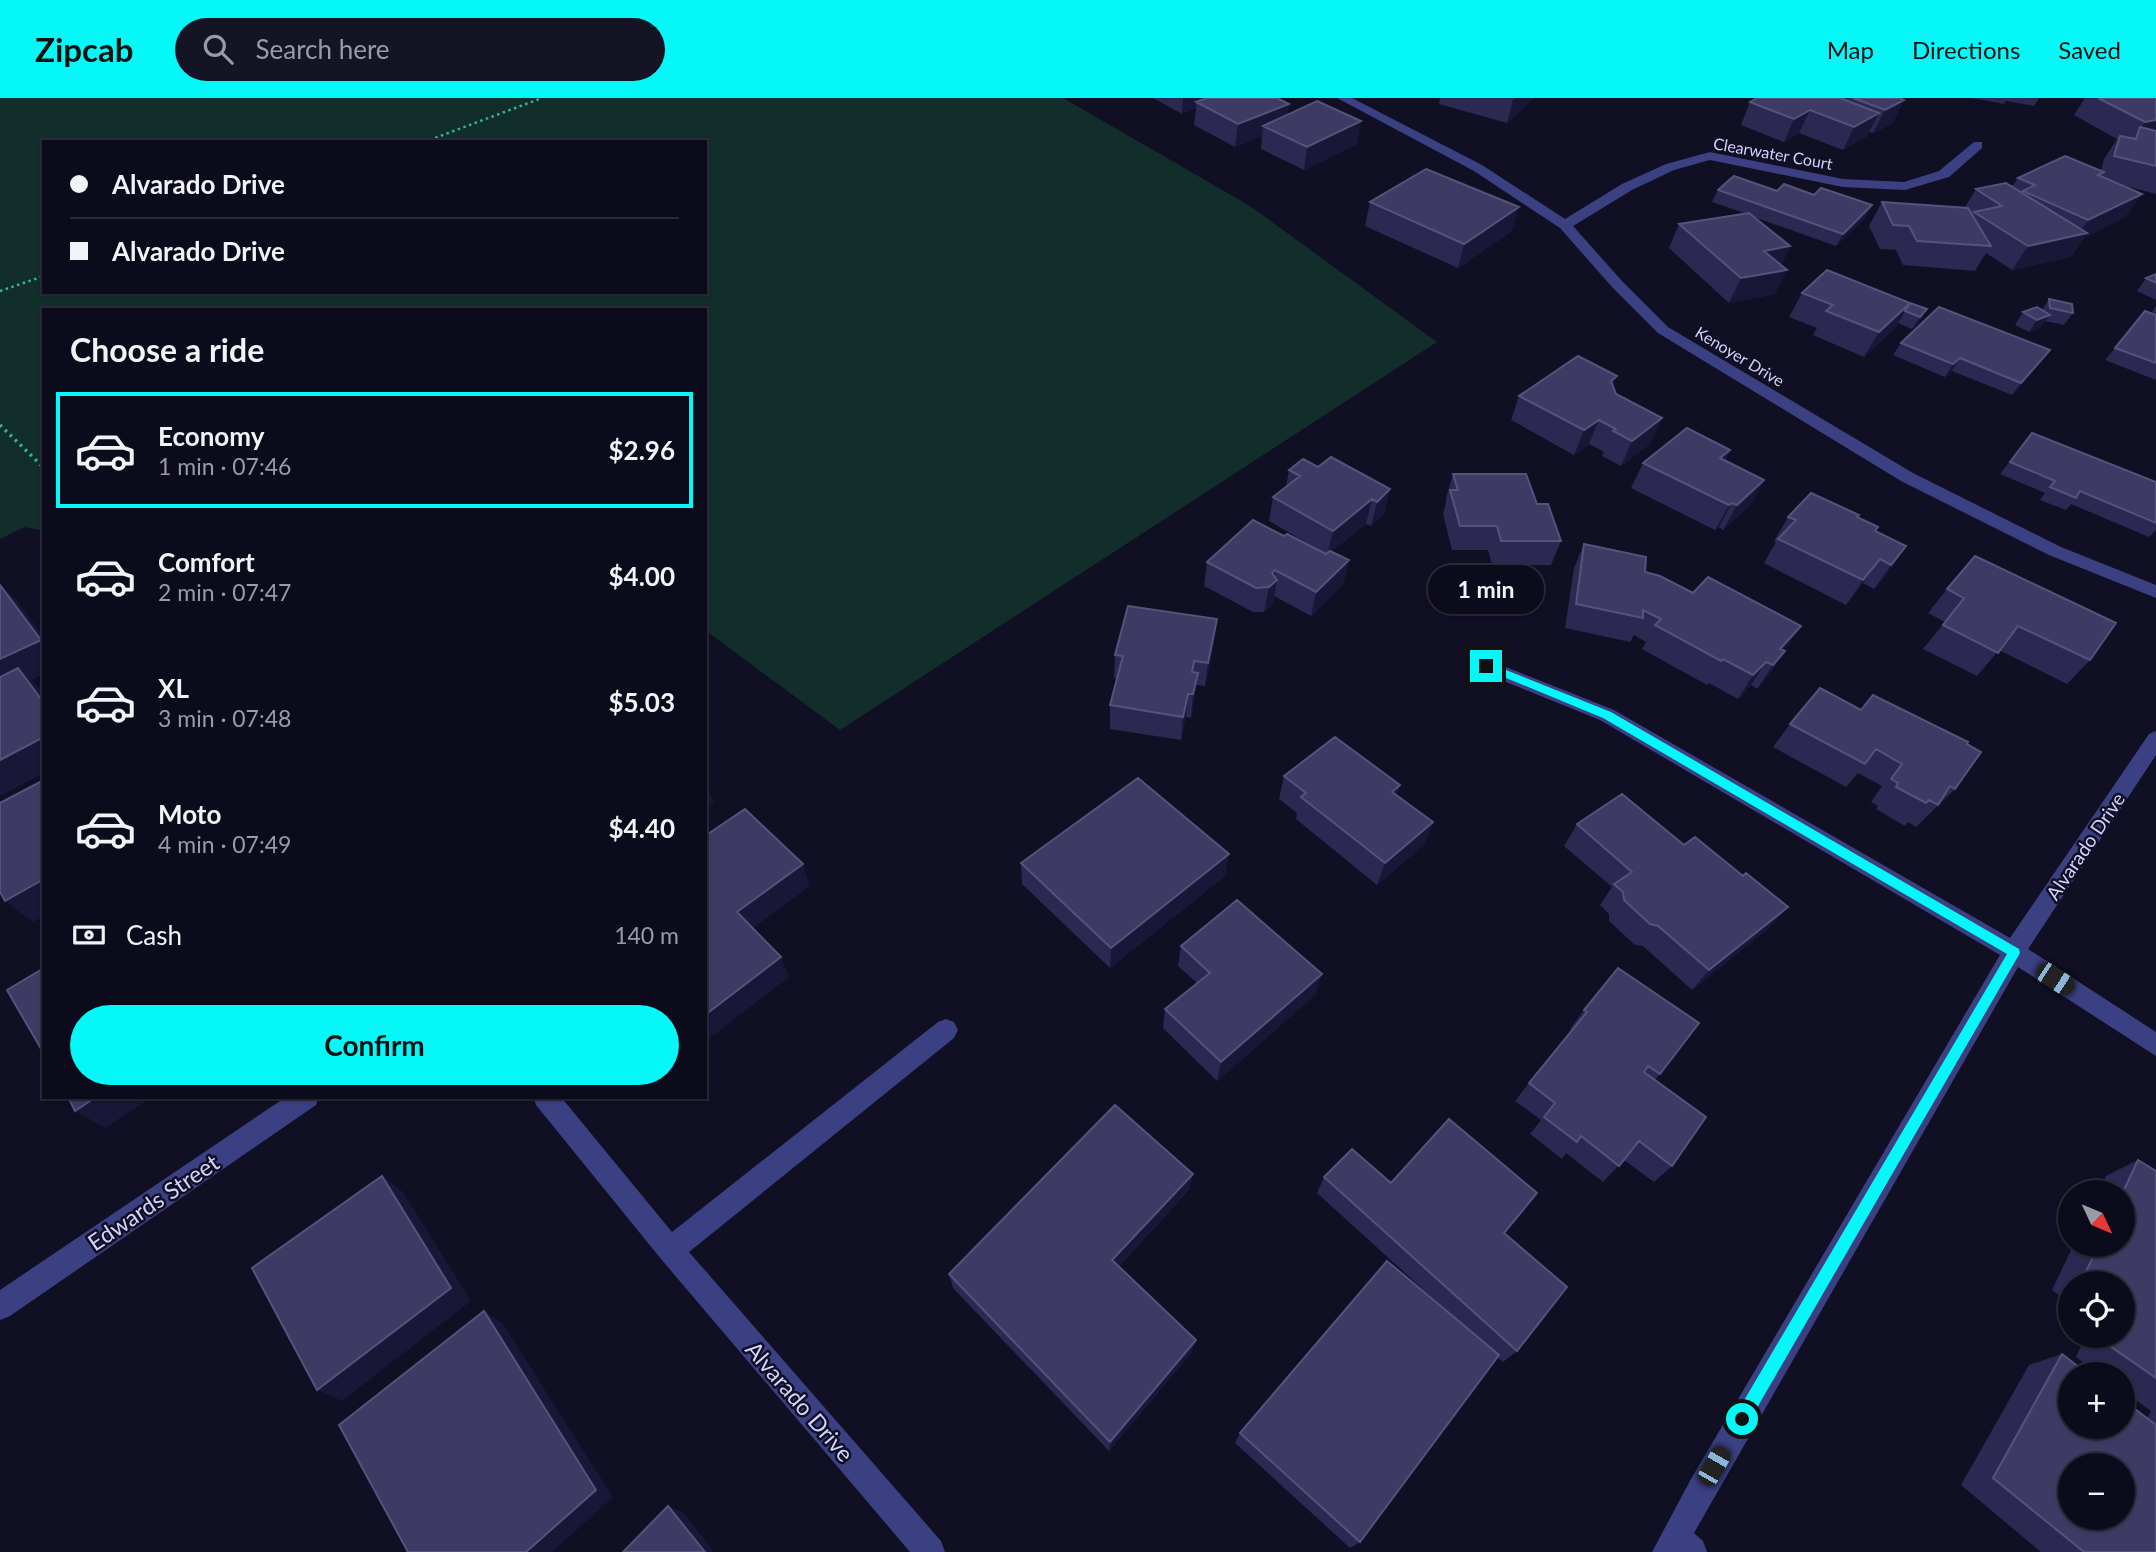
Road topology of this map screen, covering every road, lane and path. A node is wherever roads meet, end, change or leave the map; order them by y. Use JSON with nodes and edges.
{"nodes":[{"id":1,"x":542,"y":98,"type":"edge"},
{"id":2,"x":1347,"y":99,"type":"edge"},
{"id":3,"x":429,"y":140,"type":"edge"},
{"id":4,"x":1978,"y":145,"type":"dead end"},
{"id":5,"x":1565,"y":225,"type":"junction"},
{"id":6,"x":42,"y":277,"type":"edge"},
{"id":7,"x":0,"y":291,"type":"edge"},
{"id":8,"x":0,"y":425,"type":"edge"},
{"id":9,"x":42,"y":466,"type":"edge"},
{"id":10,"x":2156,"y":592,"type":"edge"},
{"id":11,"x":1486,"y":666,"type":"dead end"},
{"id":12,"x":2156,"y":739,"type":"edge"},
{"id":13,"x":2014,"y":953,"type":"junction"},
{"id":14,"x":946,"y":1030,"type":"dead end"},
{"id":15,"x":2156,"y":1045,"type":"edge"},
{"id":16,"x":304,"y":1099,"type":"edge"},
{"id":17,"x":547,"y":1099,"type":"edge"},
{"id":18,"x":670,"y":1250,"type":"junction"},
{"id":19,"x":0,"y":1306,"type":"edge"},
{"id":20,"x":1678,"y":1547,"type":"edge"},
{"id":21,"x":930,"y":1552,"type":"edge"}],
"edges":[{"from":1,"to":3,"type":"path"},
{"from":2,"to":5,"type":"street","name":"Kenoyer Drive"},
{"from":4,"to":5,"type":"street","name":"Clearwater Court"},
{"from":5,"to":10,"type":"street","name":"Kenoyer Drive"},
{"from":6,"to":7,"type":"path"},
{"from":8,"to":9,"type":"path"},
{"from":11,"to":13,"type":"street"},
{"from":12,"to":13,"type":"street","name":"Alvarado Drive"},
{"from":13,"to":15,"type":"street"},
{"from":13,"to":20,"type":"street","name":"Alvarado Drive"},
{"from":14,"to":18,"type":"street"},
{"from":16,"to":19,"type":"street","name":"Edwards Street"},
{"from":17,"to":18,"type":"street","name":"Alvarado Drive"},
{"from":18,"to":21,"type":"street","name":"Alvarado Drive"}]}
